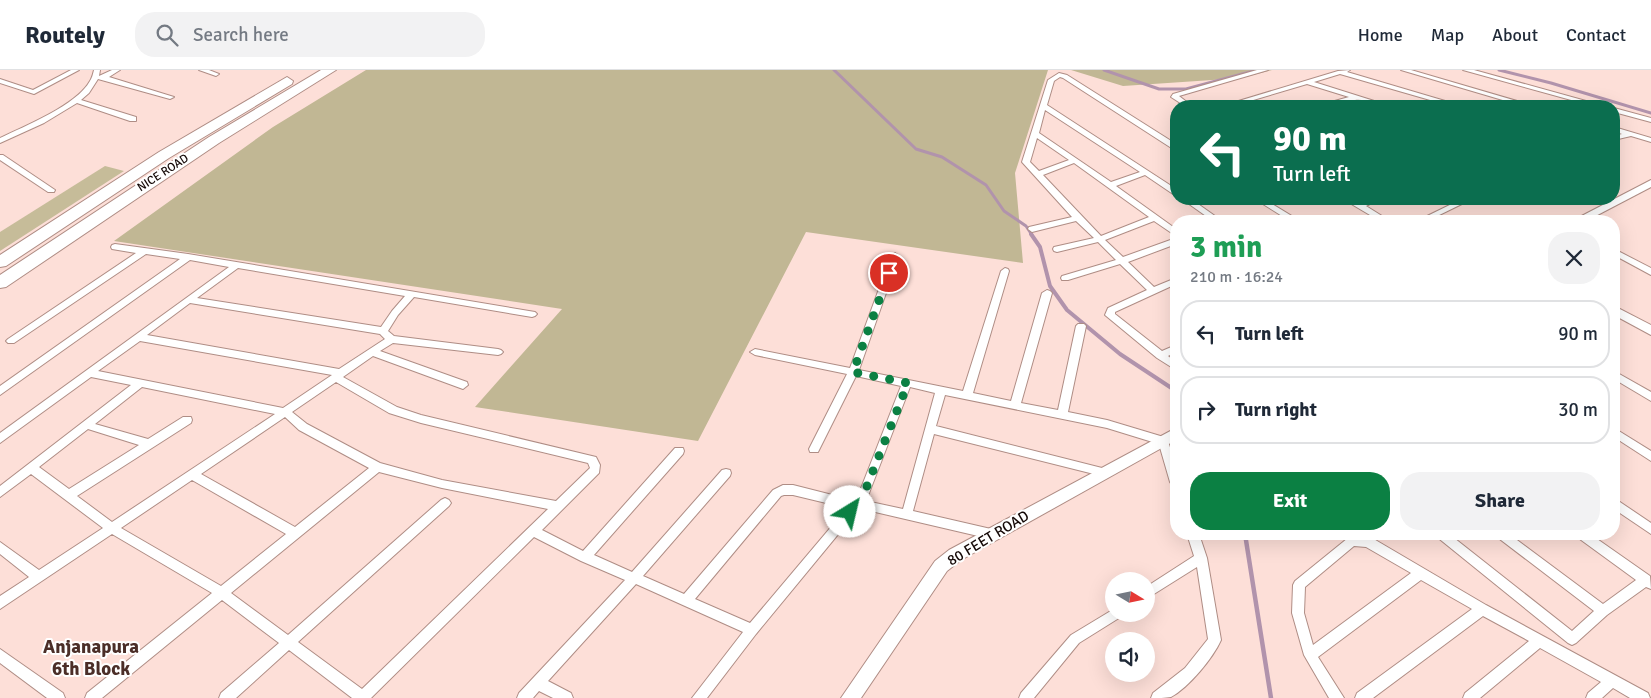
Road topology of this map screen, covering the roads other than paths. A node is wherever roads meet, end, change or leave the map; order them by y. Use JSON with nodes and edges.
{"nodes":[{"id":1,"x":76,"y":70,"type":"edge"},
{"id":2,"x":97,"y":70,"type":"edge"},
{"id":3,"x":117,"y":70,"type":"edge"},
{"id":4,"x":202,"y":70,"type":"edge"},
{"id":5,"x":306,"y":70,"type":"edge"},
{"id":6,"x":330,"y":70,"type":"edge"},
{"id":7,"x":1265,"y":70,"type":"edge"},
{"id":8,"x":1404,"y":70,"type":"edge"},
{"id":9,"x":1466,"y":70,"type":"edge"},
{"id":10,"x":1343,"y":71,"type":"edge"},
{"id":11,"x":216,"y":74,"type":"dead end"},
{"id":12,"x":99,"y":79,"type":"junction"},
{"id":13,"x":0,"y":81,"type":"edge"},
{"id":14,"x":1308,"y":82,"type":"junction"},
{"id":15,"x":170,"y":97,"type":"dead end"},
{"id":16,"x":1356,"y":97,"type":"junction"},
{"id":17,"x":1180,"y":100,"type":"edge"},
{"id":18,"x":1246,"y":100,"type":"edge"},
{"id":19,"x":1346,"y":100,"type":"edge"},
{"id":20,"x":1366,"y":100,"type":"edge"},
{"id":21,"x":1438,"y":100,"type":"edge"},
{"id":22,"x":1509,"y":100,"type":"edge"},
{"id":23,"x":1578,"y":100,"type":"edge"},
{"id":24,"x":78,"y":101,"type":"junction"},
{"id":25,"x":1044,"y":106,"type":"junction"},
{"id":26,"x":1620,"y":112,"type":"edge"},
{"id":27,"x":132,"y":119,"type":"dead end"},
{"id":28,"x":1651,"y":120,"type":"edge"},
{"id":29,"x":1620,"y":131,"type":"edge"},
{"id":30,"x":1034,"y":133,"type":"junction"},
{"id":31,"x":1632,"y":134,"type":"junction"},
{"id":32,"x":1620,"y":137,"type":"edge"},
{"id":33,"x":1651,"y":140,"type":"edge"},
{"id":34,"x":0,"y":141,"type":"edge"},
{"id":35,"x":1170,"y":143,"type":"edge"},
{"id":36,"x":0,"y":157,"type":"edge"},
{"id":37,"x":1075,"y":160,"type":"junction"},
{"id":38,"x":1146,"y":172,"type":"junction"},
{"id":39,"x":1037,"y":175,"type":"junction"},
{"id":40,"x":1651,"y":183,"type":"edge"},
{"id":41,"x":1110,"y":185,"type":"junction"},
{"id":42,"x":1170,"y":188,"type":"edge"},
{"id":43,"x":51,"y":190,"type":"dead end"},
{"id":44,"x":1620,"y":199,"type":"edge"},
{"id":45,"x":1195,"y":205,"type":"edge"},
{"id":46,"x":1269,"y":205,"type":"edge"},
{"id":47,"x":1455,"y":205,"type":"edge"},
{"id":48,"x":1608,"y":205,"type":"edge"},
{"id":49,"x":1360,"y":206,"type":"edge"},
{"id":50,"x":1209,"y":215,"type":"edge"},
{"id":51,"x":1286,"y":215,"type":"edge"},
{"id":52,"x":1376,"y":215,"type":"edge"},
{"id":53,"x":1434,"y":215,"type":"edge"},
{"id":54,"x":1589,"y":215,"type":"edge"},
{"id":55,"x":1078,"y":218,"type":"junction"},
{"id":56,"x":1155,"y":218,"type":"junction"},
{"id":57,"x":1032,"y":229,"type":"dead end"},
{"id":58,"x":1170,"y":229,"type":"edge"},
{"id":59,"x":1100,"y":239,"type":"junction"},
{"id":60,"x":1170,"y":243,"type":"edge"},
{"id":61,"x":114,"y":248,"type":"dead end"},
{"id":62,"x":1057,"y":249,"type":"dead end"},
{"id":63,"x":144,"y":252,"type":"junction"},
{"id":64,"x":1620,"y":255,"type":"edge"},
{"id":65,"x":895,"y":256,"type":"dead end"},
{"id":66,"x":188,"y":257,"type":"junction"},
{"id":67,"x":1651,"y":261,"type":"edge"},
{"id":68,"x":0,"y":262,"type":"edge"},
{"id":69,"x":1121,"y":262,"type":"junction"},
{"id":70,"x":237,"y":265,"type":"junction"},
{"id":71,"x":1641,"y":266,"type":"junction"},
{"id":72,"x":1005,"y":271,"type":"dead end"},
{"id":73,"x":1651,"y":272,"type":"edge"},
{"id":74,"x":1065,"y":278,"type":"dead end"},
{"id":75,"x":0,"y":283,"type":"edge"},
{"id":76,"x":1170,"y":284,"type":"edge"},
{"id":77,"x":1153,"y":291,"type":"junction"},
{"id":78,"x":1047,"y":293,"type":"dead end"},
{"id":79,"x":411,"y":295,"type":"junction"},
{"id":80,"x":188,"y":300,"type":"junction"},
{"id":81,"x":532,"y":314,"type":"dead end"},
{"id":82,"x":1620,"y":314,"type":"edge"},
{"id":83,"x":1081,"y":326,"type":"dead end"},
{"id":84,"x":383,"y":331,"type":"junction"},
{"id":85,"x":1651,"y":331,"type":"edge"},
{"id":86,"x":138,"y":337,"type":"junction"},
{"id":87,"x":391,"y":339,"type":"junction"},
{"id":88,"x":11,"y":342,"type":"dead end"},
{"id":89,"x":1170,"y":351,"type":"edge"},
{"id":90,"x":373,"y":352,"type":"junction"},
{"id":91,"x":498,"y":352,"type":"dead end"},
{"id":92,"x":755,"y":352,"type":"dead end"},
{"id":93,"x":1160,"y":356,"type":"junction"},
{"id":94,"x":1170,"y":363,"type":"edge"},
{"id":95,"x":853,"y":372,"type":"junction"},
{"id":96,"x":89,"y":373,"type":"junction"},
{"id":97,"x":339,"y":375,"type":"junction"},
{"id":98,"x":1620,"y":379,"type":"edge"},
{"id":99,"x":140,"y":383,"type":"junction"},
{"id":100,"x":908,"y":383,"type":"junction"},
{"id":101,"x":464,"y":385,"type":"dead end"},
{"id":102,"x":941,"y":390,"type":"junction"},
{"id":103,"x":0,"y":392,"type":"edge"},
{"id":104,"x":968,"y":395,"type":"junction"},
{"id":105,"x":1651,"y":398,"type":"edge"},
{"id":106,"x":1015,"y":405,"type":"junction"},
{"id":107,"x":285,"y":412,"type":"junction"},
{"id":108,"x":1062,"y":414,"type":"junction"},
{"id":109,"x":187,"y":420,"type":"dead end"},
{"id":110,"x":86,"y":425,"type":"junction"},
{"id":111,"x":930,"y":429,"type":"junction"},
{"id":112,"x":1620,"y":436,"type":"edge"},
{"id":113,"x":1170,"y":437,"type":"edge"},
{"id":114,"x":0,"y":438,"type":"edge"},
{"id":115,"x":150,"y":444,"type":"junction"},
{"id":116,"x":814,"y":450,"type":"dead end"},
{"id":117,"x":679,"y":451,"type":"dead end"},
{"id":118,"x":1651,"y":457,"type":"edge"},
{"id":119,"x":377,"y":467,"type":"junction"},
{"id":120,"x":32,"y":468,"type":"junction"},
{"id":121,"x":726,"y":473,"type":"dead end"},
{"id":122,"x":1106,"y":473,"type":"junction"},
{"id":123,"x":191,"y":474,"type":"junction"},
{"id":124,"x":0,"y":492,"type":"edge"},
{"id":125,"x":69,"y":495,"type":"junction"},
{"id":126,"x":445,"y":503,"type":"dead end"},
{"id":127,"x":558,"y":506,"type":"junction"},
{"id":128,"x":859,"y":506,"type":"junction"},
{"id":129,"x":1620,"y":507,"type":"edge"},
{"id":130,"x":907,"y":513,"type":"junction"},
{"id":131,"x":112,"y":528,"type":"junction"},
{"id":132,"x":1651,"y":529,"type":"edge"},
{"id":133,"x":533,"y":531,"type":"junction"},
{"id":134,"x":294,"y":533,"type":"junction"},
{"id":135,"x":991,"y":534,"type":"junction"},
{"id":136,"x":1195,"y":540,"type":"edge"},
{"id":137,"x":1448,"y":540,"type":"edge"},
{"id":138,"x":1509,"y":540,"type":"edge"},
{"id":139,"x":1589,"y":540,"type":"edge"},
{"id":140,"x":0,"y":547,"type":"edge"},
{"id":141,"x":585,"y":557,"type":"junction"},
{"id":142,"x":1201,"y":558,"type":"junction"},
{"id":143,"x":1421,"y":573,"type":"junction"},
{"id":144,"x":39,"y":577,"type":"junction"},
{"id":145,"x":634,"y":578,"type":"junction"},
{"id":146,"x":1648,"y":582,"type":"edge"},
{"id":147,"x":1155,"y":588,"type":"edge"},
{"id":148,"x":221,"y":592,"type":"junction"},
{"id":149,"x":686,"y":601,"type":"junction"},
{"id":150,"x":0,"y":603,"type":"edge"},
{"id":151,"x":1482,"y":609,"type":"junction"},
{"id":152,"x":1603,"y":611,"type":"junction"},
{"id":153,"x":1105,"y":620,"type":"edge"},
{"id":154,"x":752,"y":630,"type":"junction"},
{"id":155,"x":1539,"y":641,"type":"junction"},
{"id":156,"x":288,"y":642,"type":"junction"},
{"id":157,"x":0,"y":655,"type":"edge"},
{"id":158,"x":1310,"y":655,"type":"junction"},
{"id":159,"x":1612,"y":681,"type":"junction"},
{"id":160,"x":538,"y":683,"type":"junction"},
{"id":161,"x":58,"y":698,"type":"edge"},
{"id":162,"x":92,"y":698,"type":"edge"},
{"id":163,"x":226,"y":698,"type":"edge"},
{"id":164,"x":362,"y":698,"type":"edge"},
{"id":165,"x":524,"y":698,"type":"edge"},
{"id":166,"x":566,"y":698,"type":"edge"},
{"id":167,"x":699,"y":698,"type":"edge"},
{"id":168,"x":850,"y":698,"type":"edge"},
{"id":169,"x":1026,"y":698,"type":"edge"},
{"id":170,"x":1158,"y":698,"type":"edge"},
{"id":171,"x":1337,"y":698,"type":"edge"},
{"id":172,"x":1362,"y":698,"type":"edge"},
{"id":173,"x":1470,"y":698,"type":"edge"},
{"id":174,"x":1593,"y":698,"type":"edge"},
{"id":175,"x":1643,"y":698,"type":"edge"}],
"edges":[{"from":1,"to":13,"type":"street"},
{"from":2,"to":12,"type":"street"},
{"from":3,"to":12,"type":"street"},
{"from":4,"to":11,"type":"street"},
{"from":5,"to":68,"type":"highway","name":"NICE ROAD"},
{"from":6,"to":75,"type":"highway","name":"NICE ROAD"},
{"from":7,"to":17,"type":"street"},
{"from":8,"to":22,"type":"street"},
{"from":9,"to":23,"type":"street"},
{"from":10,"to":14,"type":"street"},
{"from":10,"to":21,"type":"street"},
{"from":12,"to":15,"type":"street"},
{"from":12,"to":24,"type":"street"},
{"from":14,"to":16,"type":"street"},
{"from":14,"to":18,"type":"street"},
{"from":16,"to":19,"type":"street"},
{"from":16,"to":20,"type":"street"},
{"from":24,"to":27,"type":"street"},
{"from":24,"to":34,"type":"street"},
{"from":25,"to":30,"type":"street"},
{"from":25,"to":35,"type":"street"},
{"from":25,"to":38,"type":"street"},
{"from":26,"to":28,"type":"street"},
{"from":29,"to":31,"type":"street"},
{"from":30,"to":37,"type":"street"},
{"from":30,"to":39,"type":"street"},
{"from":31,"to":32,"type":"street"},
{"from":31,"to":33,"type":"street"},
{"from":36,"to":43,"type":"street"},
{"from":37,"to":39,"type":"street"},
{"from":37,"to":41,"type":"street"},
{"from":38,"to":41,"type":"street"},
{"from":38,"to":42,"type":"street"},
{"from":39,"to":55,"type":"street"},
{"from":40,"to":44,"type":"street"},
{"from":41,"to":56,"type":"street"},
{"from":45,"to":50,"type":"street"},
{"from":46,"to":51,"type":"street"},
{"from":47,"to":53,"type":"street"},
{"from":48,"to":54,"type":"street"},
{"from":49,"to":52,"type":"street"},
{"from":55,"to":57,"type":"street"},
{"from":55,"to":59,"type":"street"},
{"from":56,"to":58,"type":"street"},
{"from":56,"to":59,"type":"street"},
{"from":59,"to":62,"type":"street"},
{"from":59,"to":69,"type":"street"},
{"from":60,"to":69,"type":"street"},
{"from":61,"to":63,"type":"street"},
{"from":63,"to":66,"type":"street"},
{"from":63,"to":88,"type":"street"},
{"from":64,"to":71,"type":"street"},
{"from":65,"to":95,"type":"street"},
{"from":66,"to":70,"type":"street"},
{"from":66,"to":103,"type":"street"},
{"from":67,"to":71,"type":"street"},
{"from":69,"to":74,"type":"street"},
{"from":69,"to":77,"type":"street"},
{"from":70,"to":79,"type":"street"},
{"from":70,"to":80,"type":"street"},
{"from":71,"to":73,"type":"street"},
{"from":72,"to":104,"type":"street"},
{"from":76,"to":77,"type":"street"},
{"from":77,"to":93,"type":"street"},
{"from":78,"to":106,"type":"street"},
{"from":79,"to":81,"type":"street"},
{"from":79,"to":84,"type":"street"},
{"from":80,"to":84,"type":"street"},
{"from":80,"to":86,"type":"street"},
{"from":82,"to":85,"type":"street"},
{"from":83,"to":108,"type":"street"},
{"from":84,"to":87,"type":"street"},
{"from":86,"to":96,"type":"street"},
{"from":86,"to":97,"type":"street"},
{"from":87,"to":90,"type":"street"},
{"from":87,"to":91,"type":"street"},
{"from":89,"to":93,"type":"street"},
{"from":90,"to":97,"type":"street"},
{"from":90,"to":101,"type":"street"},
{"from":92,"to":95,"type":"street"},
{"from":93,"to":94,"type":"street"},
{"from":95,"to":100,"type":"street"},
{"from":95,"to":116,"type":"street"},
{"from":96,"to":99,"type":"street"},
{"from":96,"to":114,"type":"street"},
{"from":97,"to":107,"type":"street"},
{"from":97,"to":127,"type":"street"},
{"from":98,"to":105,"type":"street"},
{"from":99,"to":107,"type":"street"},
{"from":99,"to":110,"type":"street"},
{"from":100,"to":102,"type":"street"},
{"from":100,"to":128,"type":"street"},
{"from":102,"to":104,"type":"street"},
{"from":102,"to":111,"type":"street"},
{"from":104,"to":106,"type":"street"},
{"from":106,"to":108,"type":"street"},
{"from":107,"to":119,"type":"street"},
{"from":107,"to":123,"type":"street"},
{"from":108,"to":113,"type":"street"},
{"from":109,"to":115,"type":"street"},
{"from":110,"to":115,"type":"street"},
{"from":110,"to":120,"type":"street"},
{"from":111,"to":122,"type":"street"},
{"from":111,"to":130,"type":"street"},
{"from":112,"to":118,"type":"street"},
{"from":113,"to":122,"type":"street","name":"80 FEET ROAD"},
{"from":115,"to":125,"type":"street"},
{"from":117,"to":141,"type":"street"},
{"from":119,"to":127,"type":"street"},
{"from":119,"to":134,"type":"street"},
{"from":120,"to":124,"type":"street"},
{"from":120,"to":125,"type":"street"},
{"from":121,"to":145,"type":"street"},
{"from":122,"to":135,"type":"street","name":"80 FEET ROAD"},
{"from":123,"to":131,"type":"street"},
{"from":123,"to":134,"type":"street"},
{"from":125,"to":131,"type":"street"},
{"from":126,"to":156,"type":"street"},
{"from":127,"to":133,"type":"street"},
{"from":128,"to":130,"type":"street"},
{"from":128,"to":149,"type":"street"},
{"from":128,"to":154,"type":"street"},
{"from":129,"to":132,"type":"street"},
{"from":130,"to":135,"type":"street"},
{"from":131,"to":144,"type":"street"},
{"from":131,"to":148,"type":"street"},
{"from":133,"to":141,"type":"street"},
{"from":133,"to":164,"type":"street"},
{"from":134,"to":148,"type":"street"},
{"from":135,"to":168,"type":"street","name":"80 FEET ROAD"},
{"from":136,"to":142,"type":"street"},
{"from":137,"to":152,"type":"street"},
{"from":138,"to":152,"type":"street"},
{"from":139,"to":146,"type":"street"},
{"from":140,"to":144,"type":"street"},
{"from":141,"to":145,"type":"street"},
{"from":142,"to":147,"type":"street"},
{"from":142,"to":170,"type":"street"},
{"from":143,"to":151,"type":"street"},
{"from":143,"to":158,"type":"street"},
{"from":143,"to":158,"type":"street"},
{"from":144,"to":150,"type":"street"},
{"from":145,"to":149,"type":"street"},
{"from":145,"to":160,"type":"street"},
{"from":146,"to":152,"type":"street"},
{"from":148,"to":156,"type":"street"},
{"from":148,"to":162,"type":"street"},
{"from":149,"to":154,"type":"street"},
{"from":151,"to":155,"type":"street"},
{"from":151,"to":172,"type":"street"},
{"from":153,"to":169,"type":"street"},
{"from":154,"to":167,"type":"street"},
{"from":155,"to":159,"type":"street"},
{"from":155,"to":173,"type":"street"},
{"from":156,"to":163,"type":"street"},
{"from":156,"to":164,"type":"street"},
{"from":157,"to":161,"type":"street"},
{"from":158,"to":171,"type":"street"},
{"from":159,"to":174,"type":"street"},
{"from":159,"to":175,"type":"street"},
{"from":160,"to":165,"type":"street"},
{"from":160,"to":166,"type":"street"}]}
